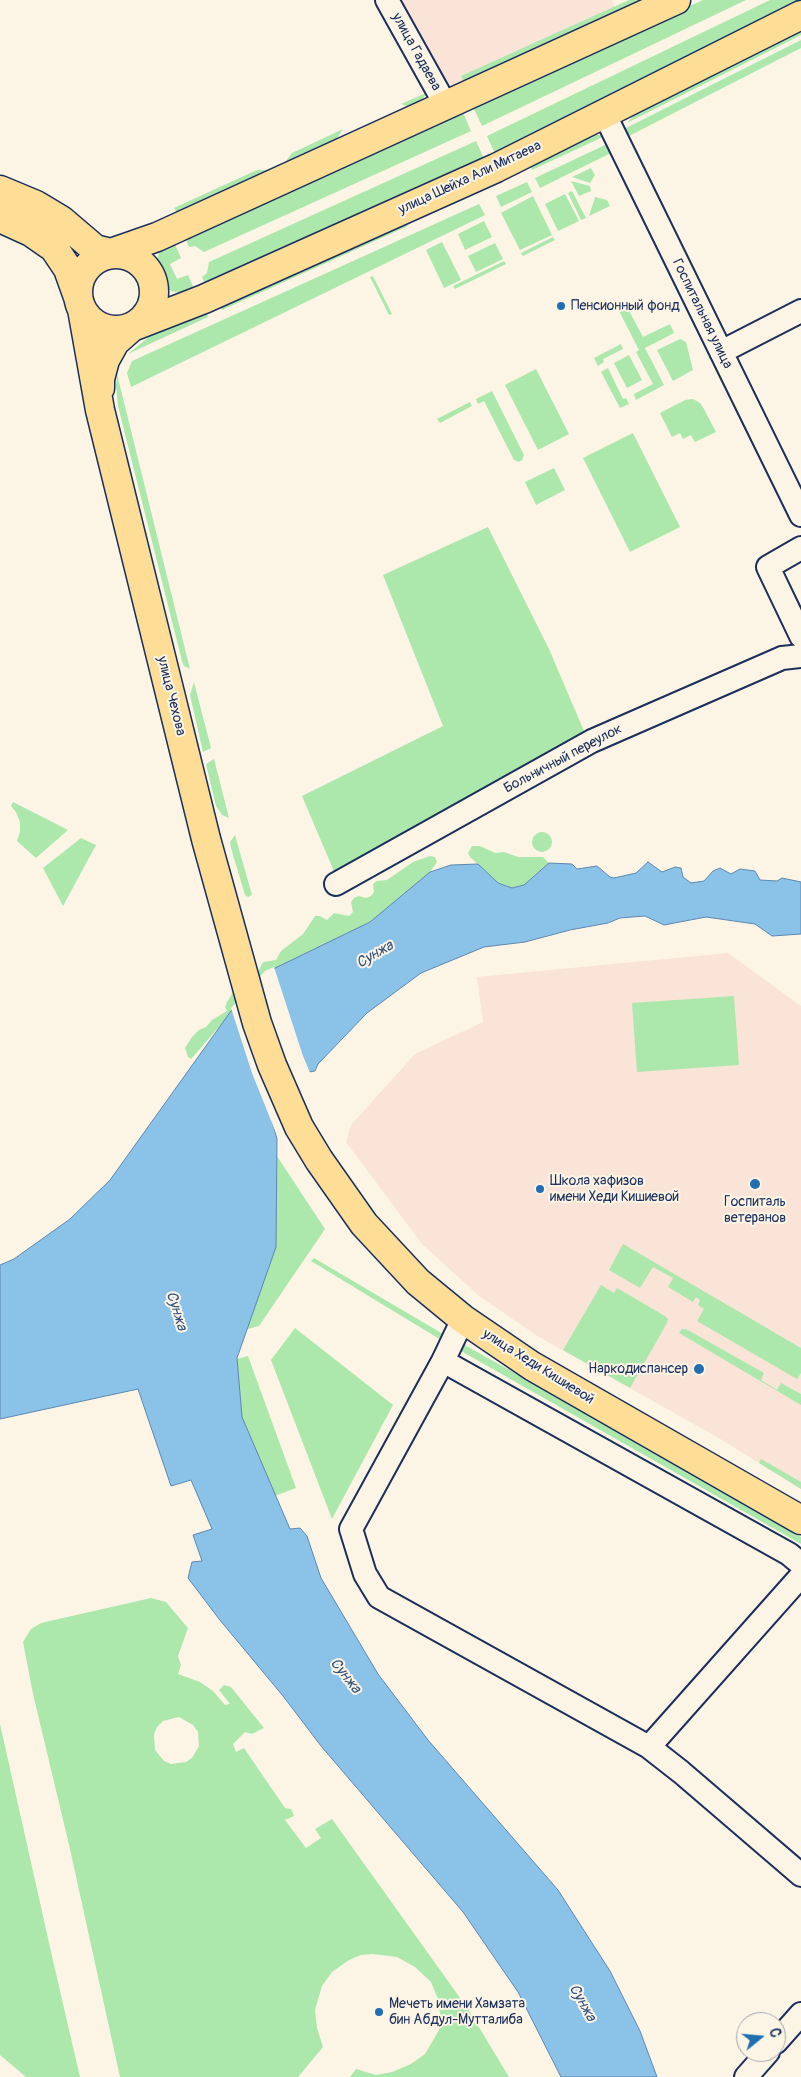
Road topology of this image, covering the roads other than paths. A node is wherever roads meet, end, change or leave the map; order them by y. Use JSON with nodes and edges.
{"nodes":[{"id":1,"x":387,"y":0,"type":"edge"},
{"id":2,"x":676,"y":0,"type":"edge"},
{"id":3,"x":801,"y":15,"type":"edge"},
{"id":4,"x":445,"y":104,"type":"junction"},
{"id":5,"x":604,"y":113,"type":"junction"},
{"id":6,"x":1,"y":190,"type":"edge"},
{"id":7,"x":0,"y":218,"type":"edge"},
{"id":8,"x":111,"y":253,"type":"junction"},
{"id":9,"x":80,"y":303,"type":"junction"},
{"id":10,"x":801,"y":311,"type":"edge"},
{"id":11,"x":132,"y":327,"type":"junction"},
{"id":12,"x":721,"y":352,"type":"junction"},
{"id":13,"x":100,"y":410,"type":"junction"},
{"id":14,"x":801,"y":515,"type":"edge"},
{"id":15,"x":801,"y":548,"type":"edge"},
{"id":16,"x":801,"y":636,"type":"edge"},
{"id":17,"x":801,"y":656,"type":"edge"},
{"id":18,"x":336,"y":884,"type":"dead end"},
{"id":19,"x":319,"y":1160,"type":"joint"},
{"id":20,"x":463,"y":1319,"type":"junction"},
{"id":21,"x":443,"y":1361,"type":"junction"},
{"id":22,"x":801,"y":1520,"type":"edge"},
{"id":23,"x":801,"y":1564,"type":"edge"},
{"id":24,"x":801,"y":1576,"type":"edge"},
{"id":25,"x":649,"y":1747,"type":"junction"},
{"id":26,"x":801,"y":1875,"type":"edge"},
{"id":27,"x":801,"y":2014,"type":"edge"},
{"id":28,"x":786,"y":2031,"type":"edge"},
{"id":29,"x":759,"y":2062,"type":"edge"},
{"id":30,"x":746,"y":2077,"type":"edge"}],
"edges":[{"from":1,"to":4,"type":"street","name":"улица Гадаева"},
{"from":2,"to":4,"type":"main road"},
{"from":3,"to":5,"type":"main road","name":"улица Шейха Али Митаева"},
{"from":4,"to":8,"type":"main road"},
{"from":5,"to":11,"type":"main road","name":"улица Шейха Али Митаева"},
{"from":5,"to":12,"type":"street","name":"Госпитальная улица"},
{"from":6,"to":8,"type":"main road"},
{"from":7,"to":9,"type":"main road"},
{"from":8,"to":9,"type":"main road"},
{"from":8,"to":11,"type":"main road"},
{"from":9,"to":11,"type":"main road"},
{"from":9,"to":13,"type":"main road"},
{"from":10,"to":12,"type":"street"},
{"from":11,"to":13,"type":"main road"},
{"from":12,"to":14,"type":"street","name":"Госпитальная улица"},
{"from":13,"to":19,"type":"main road","name":"улица Чехова"},
{"from":15,"to":16,"type":"street"},
{"from":17,"to":18,"type":"street","name":"Больничный переулок"},
{"from":19,"to":20,"type":"main road","name":"улица Хеди Кишиевой"},
{"from":20,"to":21,"type":"street"},
{"from":20,"to":22,"type":"main road","name":"улица Хеди Кишиевой"},
{"from":21,"to":23,"type":"street"},
{"from":21,"to":25,"type":"street"},
{"from":24,"to":25,"type":"street"},
{"from":25,"to":26,"type":"street"},
{"from":27,"to":28,"type":"street"},
{"from":29,"to":30,"type":"street"}]}
